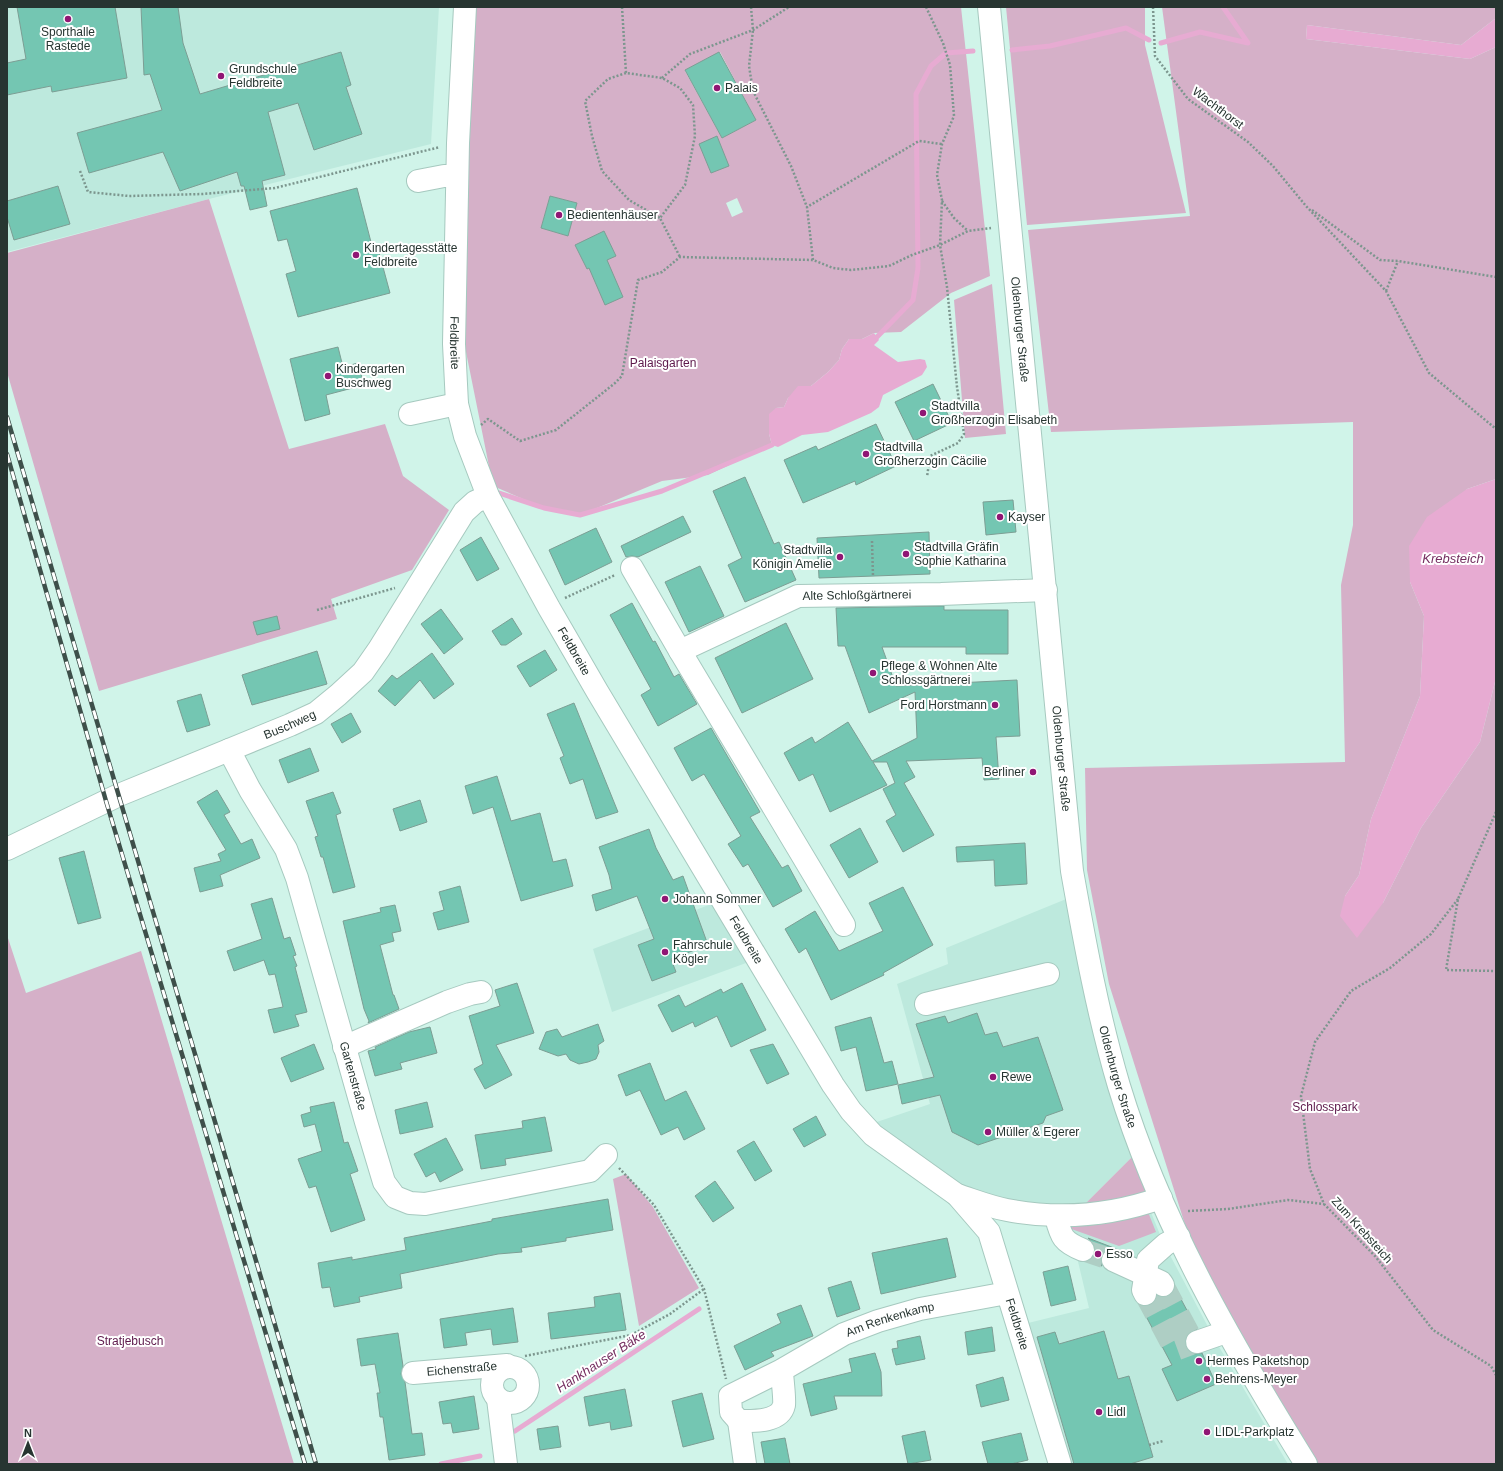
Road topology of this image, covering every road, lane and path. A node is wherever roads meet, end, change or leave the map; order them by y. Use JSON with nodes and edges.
{"nodes":[{"id":1,"x":465,"y":7,"type":"edge"},
{"id":2,"x":622,"y":7,"type":"edge"},
{"id":3,"x":751,"y":7,"type":"edge"},
{"id":4,"x":789,"y":7,"type":"edge"},
{"id":5,"x":926,"y":7,"type":"edge"},
{"id":6,"x":989,"y":7,"type":"edge"},
{"id":7,"x":1153,"y":7,"type":"edge"},
{"id":8,"x":753,"y":30,"type":"junction"},
{"id":9,"x":626,"y":73,"type":"junction"},
{"id":10,"x":662,"y":78,"type":"junction"},
{"id":11,"x":458,"y":143,"type":"junction"},
{"id":12,"x":942,"y":144,"type":"junction"},
{"id":13,"x":80,"y":171,"type":"dead end"},
{"id":14,"x":457,"y":176,"type":"junction"},
{"id":15,"x":418,"y":181,"type":"dead end"},
{"id":16,"x":942,"y":200,"type":"junction"},
{"id":17,"x":1306,"y":206,"type":"junction"},
{"id":18,"x":807,"y":207,"type":"junction"},
{"id":19,"x":660,"y":218,"type":"junction"},
{"id":20,"x":992,"y":228,"type":"dead end"},
{"id":21,"x":968,"y":231,"type":"junction"},
{"id":22,"x":940,"y":245,"type":"junction"},
{"id":23,"x":680,"y":257,"type":"junction"},
{"id":24,"x":813,"y":260,"type":"junction"},
{"id":25,"x":1398,"y":261,"type":"junction"},
{"id":26,"x":1496,"y":277,"type":"edge"},
{"id":27,"x":1386,"y":291,"type":"junction"},
{"id":28,"x":457,"y":404,"type":"junction"},
{"id":29,"x":410,"y":414,"type":"dead end"},
{"id":30,"x":1496,"y":429,"type":"edge"},
{"id":31,"x":464,"y":436,"type":"junction"},
{"id":32,"x":927,"y":477,"type":"dead end"},
{"id":33,"x":488,"y":496,"type":"junction"},
{"id":34,"x":872,"y":541,"type":"dead end"},
{"id":35,"x":632,"y":568,"type":"joint"},
{"id":36,"x":418,"y":587,"type":"junction"},
{"id":37,"x":1046,"y":590,"type":"junction"},
{"id":38,"x":874,"y":595,"type":"junction"},
{"id":39,"x":549,"y":608,"type":"junction"},
{"id":40,"x":317,"y":610,"type":"dead end"},
{"id":41,"x":680,"y":651,"type":"junction"},
{"id":42,"x":229,"y":750,"type":"junction"},
{"id":43,"x":1496,"y":812,"type":"edge"},
{"id":44,"x":7,"y":849,"type":"edge"},
{"id":45,"x":1458,"y":899,"type":"junction"},
{"id":46,"x":844,"y":925,"type":"dead end"},
{"id":47,"x":1496,"y":970,"type":"edge"},
{"id":48,"x":1048,"y":974,"type":"dead end"},
{"id":49,"x":481,"y":992,"type":"dead end"},
{"id":50,"x":926,"y":1004,"type":"dead end"},
{"id":51,"x":344,"y":1047,"type":"junction"},
{"id":52,"x":606,"y":1155,"type":"joint"},
{"id":53,"x":957,"y":1195,"type":"junction"},
{"id":54,"x":1324,"y":1204,"type":"junction"},
{"id":55,"x":1164,"y":1205,"type":"junction"},
{"id":56,"x":1056,"y":1217,"type":"junction"},
{"id":57,"x":1179,"y":1237,"type":"junction"},
{"id":58,"x":1083,"y":1250,"type":"tunnel mouth"},
{"id":59,"x":1113,"y":1260,"type":"tunnel mouth"},
{"id":60,"x":704,"y":1289,"type":"junction"},
{"id":61,"x":1007,"y":1293,"type":"junction"},
{"id":62,"x":1226,"y":1332,"type":"junction"},
{"id":63,"x":1197,"y":1342,"type":"tunnel mouth"},
{"id":64,"x":510,"y":1368,"type":"junction"},
{"id":65,"x":782,"y":1370,"type":"junction"},
{"id":66,"x":413,"y":1373,"type":"dead end"},
{"id":67,"x":1496,"y":1375,"type":"edge"},
{"id":68,"x":730,"y":1396,"type":"junction"},
{"id":69,"x":498,"y":1399,"type":"junction"},
{"id":70,"x":739,"y":1421,"type":"junction"},
{"id":71,"x":1163,"y":1441,"type":"dead end"},
{"id":72,"x":1149,"y":1444,"type":"dead end"},
{"id":73,"x":1057,"y":1463,"type":"edge"},
{"id":74,"x":506,"y":1464,"type":"edge"},
{"id":75,"x":745,"y":1464,"type":"edge"},
{"id":76,"x":1306,"y":1464,"type":"edge"}],
"edges":[{"from":1,"to":11,"type":"street","name":"Feldbreite"},
{"from":2,"to":9,"type":"path"},
{"from":3,"to":8,"type":"path"},
{"from":4,"to":8,"type":"path"},
{"from":5,"to":12,"type":"path"},
{"from":6,"to":37,"type":"street","name":"Oldenburger Straße"},
{"from":7,"to":17,"type":"path","name":"Wachthorst"},
{"from":8,"to":10,"type":"path"},
{"from":8,"to":18,"type":"path"},
{"from":9,"to":10,"type":"path"},
{"from":9,"to":19,"type":"path"},
{"from":10,"to":19,"type":"path"},
{"from":11,"to":13,"type":"path"},
{"from":11,"to":14,"type":"street","name":"Feldbreite"},
{"from":12,"to":16,"type":"path"},
{"from":12,"to":18,"type":"path"},
{"from":14,"to":15,"type":"street"},
{"from":14,"to":28,"type":"street","name":"Feldbreite"},
{"from":16,"to":21,"type":"path"},
{"from":16,"to":22,"type":"path"},
{"from":17,"to":25,"type":"path"},
{"from":17,"to":27,"type":"path"},
{"from":18,"to":24,"type":"path"},
{"from":19,"to":23,"type":"path"},
{"from":20,"to":21,"type":"path"},
{"from":21,"to":22,"type":"path"},
{"from":22,"to":24,"type":"path"},
{"from":22,"to":32,"type":"path"},
{"from":23,"to":24,"type":"path"},
{"from":23,"to":31,"type":"path"},
{"from":25,"to":26,"type":"path"},
{"from":25,"to":27,"type":"path"},
{"from":27,"to":30,"type":"path"},
{"from":28,"to":29,"type":"street"},
{"from":28,"to":31,"type":"street","name":"Feldbreite"},
{"from":31,"to":33,"type":"street","name":"Feldbreite"},
{"from":33,"to":36,"type":"street","name":"Buschweg"},
{"from":33,"to":39,"type":"street","name":"Feldbreite"},
{"from":34,"to":38,"type":"path"},
{"from":35,"to":39,"type":"path"},
{"from":35,"to":41,"type":"street"},
{"from":36,"to":40,"type":"path"},
{"from":36,"to":42,"type":"street","name":"Buschweg"},
{"from":37,"to":38,"type":"street","name":"Alte Schloßgärtnerei"},
{"from":37,"to":55,"type":"street","name":"Oldenburger Straße"},
{"from":38,"to":41,"type":"street","name":"Alte Schloßgärtnerei"},
{"from":39,"to":53,"type":"street","name":"Feldbreite"},
{"from":41,"to":46,"type":"street"},
{"from":42,"to":44,"type":"street","name":"Buschweg"},
{"from":42,"to":51,"type":"street","name":"Gartenstraße"},
{"from":43,"to":45,"type":"path"},
{"from":45,"to":47,"type":"path"},
{"from":45,"to":54,"type":"path","name":"Zum Krebsteich"},
{"from":48,"to":50,"type":"street"},
{"from":49,"to":51,"type":"street"},
{"from":51,"to":52,"type":"street","name":"Gartenstraße"},
{"from":52,"to":60,"type":"path"},
{"from":53,"to":56,"type":"street","name":"Feldbreite"},
{"from":53,"to":61,"type":"street","name":"Feldbreite"},
{"from":54,"to":55,"type":"path"},
{"from":54,"to":67,"type":"path","name":"Zum Krebsteich"},
{"from":55,"to":56,"type":"street","name":"Feldbreite"},
{"from":55,"to":57,"type":"street","name":"Oldenburger Straße"},
{"from":56,"to":58,"type":"street"},
{"from":57,"to":59,"type":"street"},
{"from":57,"to":62,"type":"street","name":"Oldenburger Straße"},
{"from":60,"to":64,"type":"path"},
{"from":60,"to":68,"type":"path"},
{"from":61,"to":65,"type":"street","name":"Am Renkenkamp"},
{"from":61,"to":73,"type":"street","name":"Feldbreite"},
{"from":62,"to":63,"type":"street"},
{"from":62,"to":76,"type":"street","name":"Oldenburger Straße"},
{"from":64,"to":66,"type":"street","name":"Eichenstraße"},
{"from":64,"to":69,"type":"street","name":"Eichenstraße"},
{"from":64,"to":69,"type":"street","name":"Eichenstraße"},
{"from":65,"to":68,"type":"street","name":"Am Renkenkamp"},
{"from":65,"to":70,"type":"street"},
{"from":68,"to":70,"type":"street"},
{"from":69,"to":74,"type":"street","name":"Eichenstraße"},
{"from":70,"to":75,"type":"street"},
{"from":71,"to":72,"type":"path"}]}
